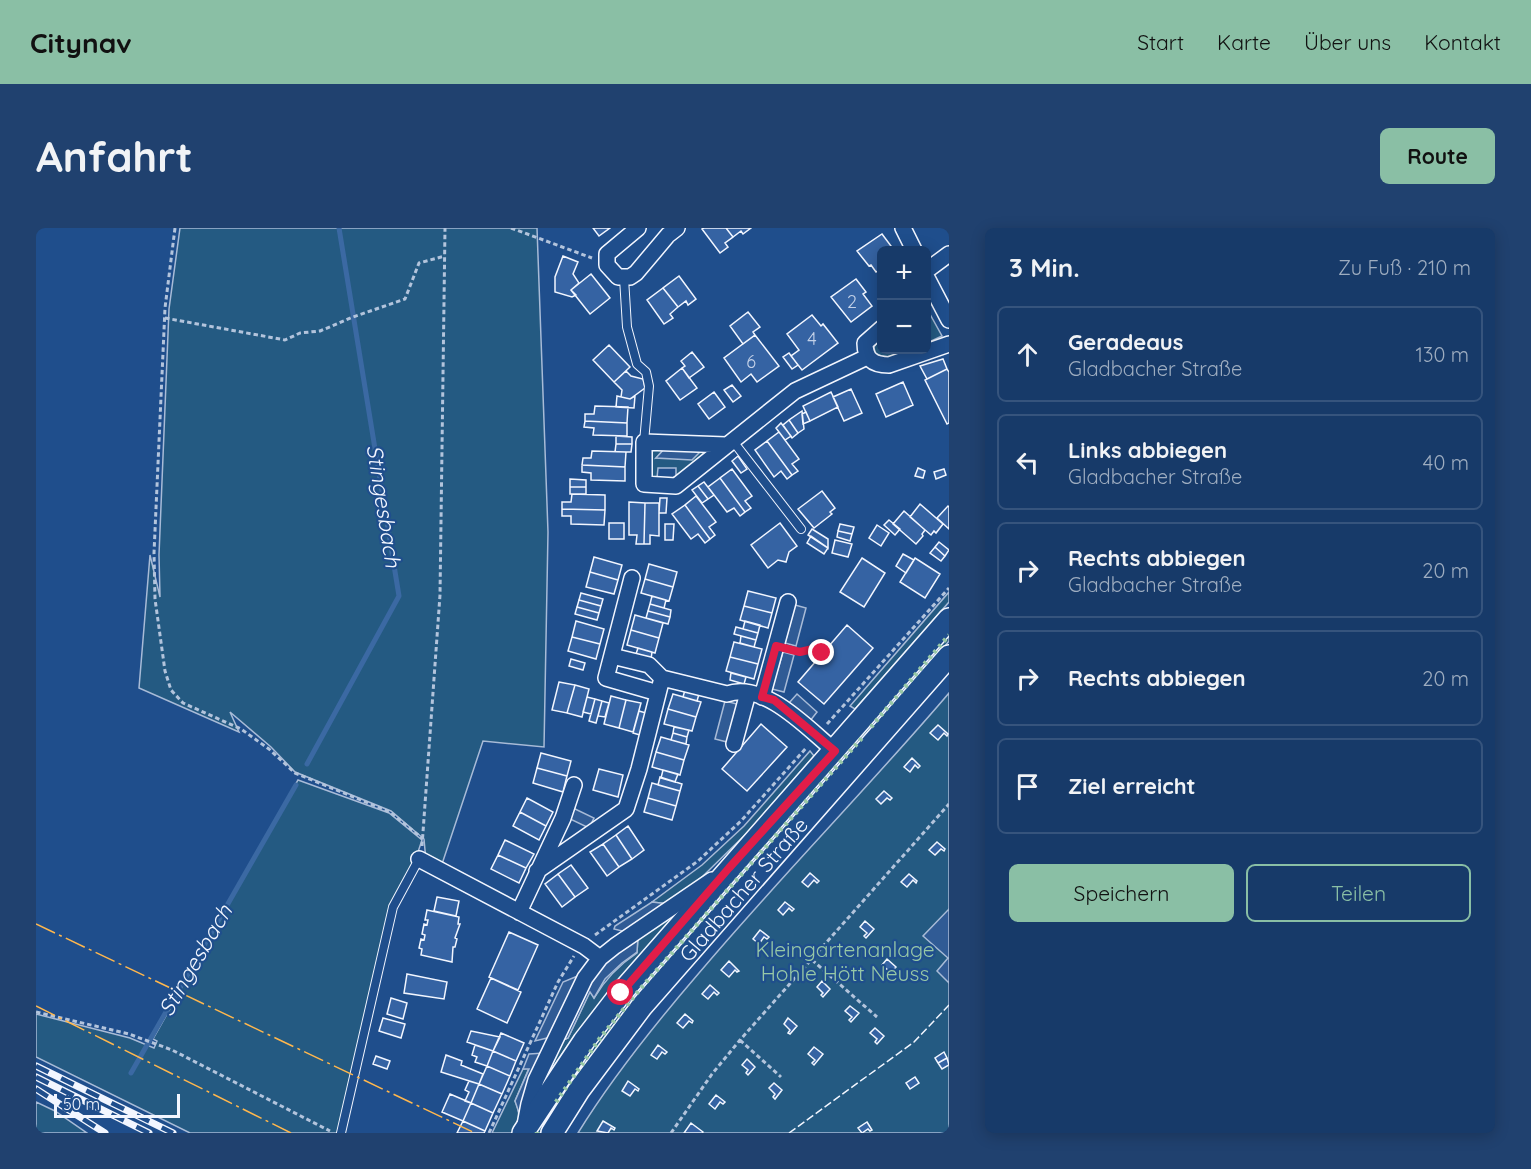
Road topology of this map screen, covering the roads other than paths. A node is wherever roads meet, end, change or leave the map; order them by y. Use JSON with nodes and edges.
{"nodes":[{"id":1,"x":638,"y":228,"type":"edge"},
{"id":2,"x":903,"y":228,"type":"edge"},
{"id":3,"x":669,"y":230,"type":"edge"},
{"id":4,"x":912,"y":246,"type":"edge"},
{"id":5,"x":949,"y":254,"type":"edge"},
{"id":6,"x":931,"y":268,"type":"edge"},
{"id":7,"x":624,"y":279,"type":"junction"},
{"id":8,"x":931,"y":290,"type":"edge"},
{"id":9,"x":949,"y":320,"type":"edge"},
{"id":10,"x":877,"y":332,"type":"edge"},
{"id":11,"x":949,"y":344,"type":"edge"},
{"id":12,"x":867,"y":357,"type":"junction"},
{"id":13,"x":644,"y":442,"type":"junction"},
{"id":14,"x":729,"y":443,"type":"junction"},
{"id":15,"x":801,"y":530,"type":"dead end"},
{"id":16,"x":633,"y":578,"type":"dead end"},
{"id":17,"x":788,"y":602,"type":"dead end"},
{"id":18,"x":949,"y":619,"type":"edge"},
{"id":19,"x":612,"y":656,"type":"junction"},
{"id":20,"x":949,"y":656,"type":"edge"},
{"id":21,"x":660,"y":685,"type":"junction"},
{"id":22,"x":755,"y":695,"type":"junction"},
{"id":23,"x":734,"y":744,"type":"dead end"},
{"id":24,"x":835,"y":751,"type":"junction"},
{"id":25,"x":574,"y":785,"type":"dead end"},
{"id":26,"x":419,"y":860,"type":"joint"},
{"id":27,"x":729,"y":868,"type":"junction"},
{"id":28,"x":537,"y":870,"type":"junction"},
{"id":29,"x":519,"y":912,"type":"junction"},
{"id":30,"x":600,"y":958,"type":"junction"},
{"id":31,"x":524,"y":1132,"type":"edge"},
{"id":32,"x":341,"y":1133,"type":"edge"},
{"id":33,"x":552,"y":1133,"type":"edge"}],
"edges":[{"from":1,"to":7,"type":"street"},
{"from":2,"to":4,"type":"street"},
{"from":3,"to":7,"type":"street"},
{"from":5,"to":6,"type":"street"},
{"from":7,"to":13,"type":"lane"},
{"from":8,"to":9,"type":"street"},
{"from":10,"to":12,"type":"street"},
{"from":11,"to":12,"type":"street"},
{"from":12,"to":14,"type":"street"},
{"from":13,"to":14,"type":"street"},
{"from":13,"to":14,"type":"street"},
{"from":14,"to":15,"type":"lane"},
{"from":16,"to":19,"type":"street"},
{"from":17,"to":22,"type":"street"},
{"from":18,"to":24,"type":"main road","name":"Gladbacher Straße"},
{"from":19,"to":21,"type":"street"},
{"from":19,"to":21,"type":"street"},
{"from":20,"to":33,"type":"main road","name":"Gladbacher Straße"},
{"from":21,"to":22,"type":"street"},
{"from":21,"to":28,"type":"street"},
{"from":22,"to":23,"type":"street"},
{"from":22,"to":24,"type":"street"},
{"from":24,"to":27,"type":"main road","name":"Gladbacher Straße"},
{"from":25,"to":28,"type":"street"},
{"from":26,"to":29,"type":"street"},
{"from":26,"to":32,"type":"lane"},
{"from":27,"to":30,"type":"street","name":"Gladbacher Straße"},
{"from":27,"to":31,"type":"main road","name":"Gladbacher Straße"},
{"from":28,"to":29,"type":"street"},
{"from":29,"to":30,"type":"street"},
{"from":30,"to":31,"type":"street","name":"Gladbacher Straße"}]}
